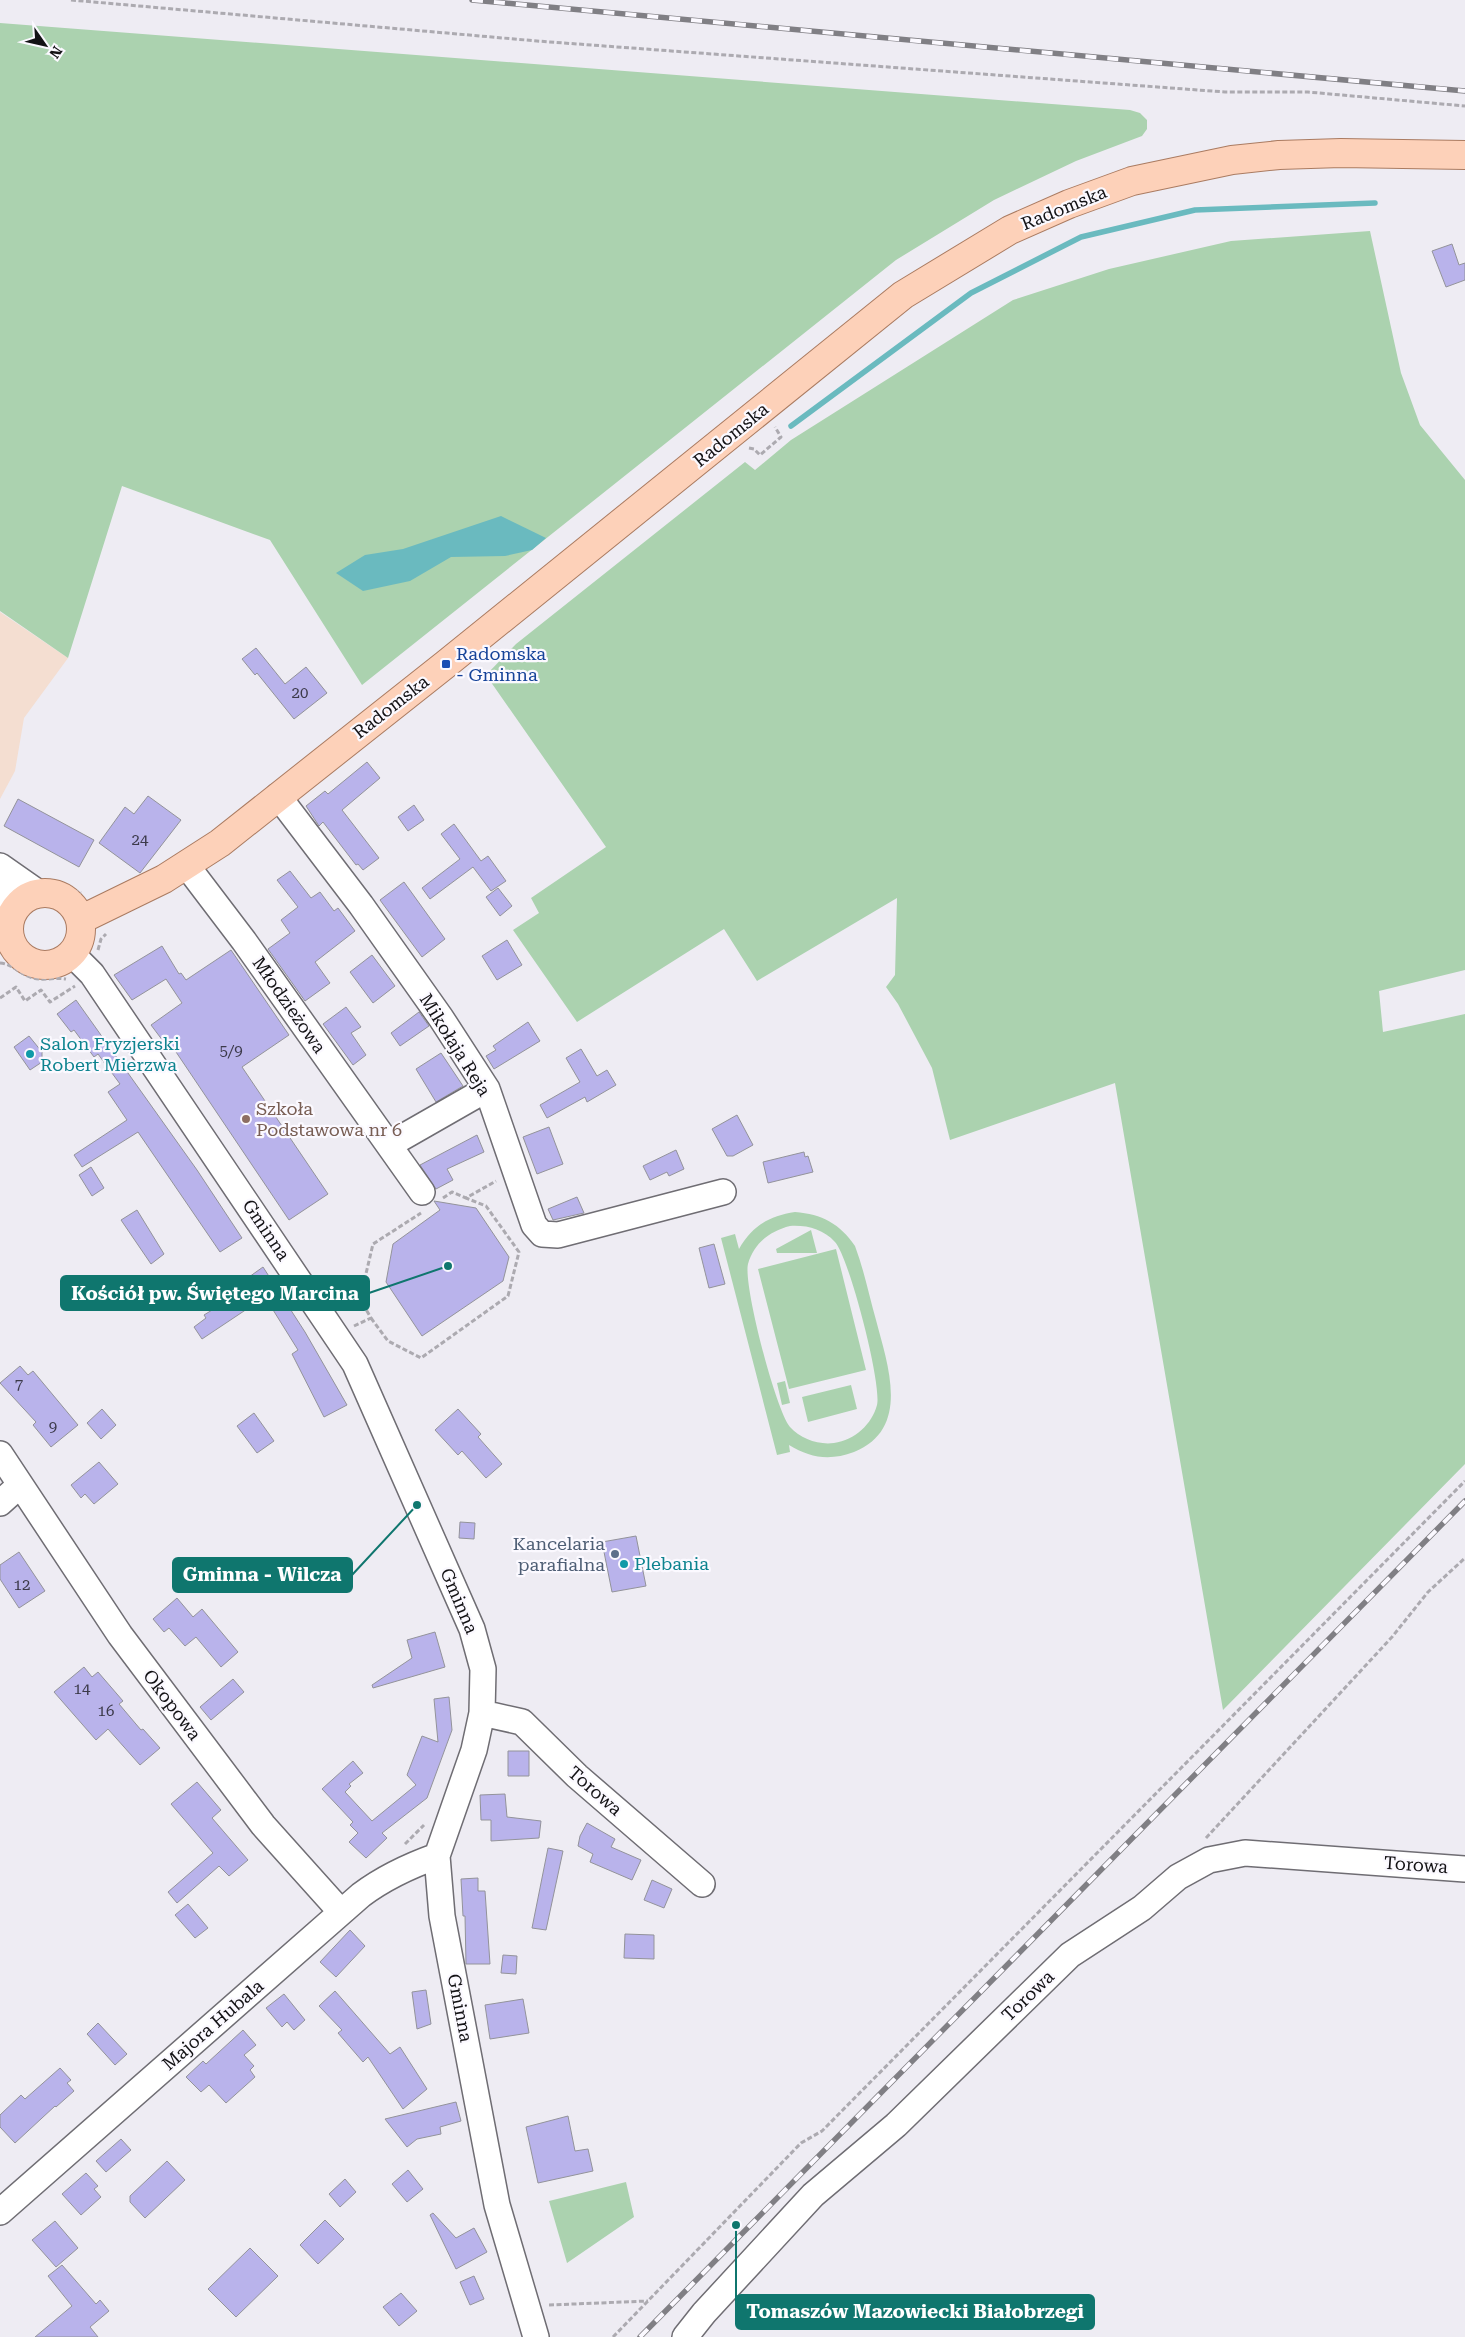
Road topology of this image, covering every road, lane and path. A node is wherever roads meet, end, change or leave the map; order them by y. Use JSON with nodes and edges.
{"nodes":[{"id":1,"x":71,"y":0,"type":"edge"},
{"id":2,"x":1465,"y":106,"type":"edge"},
{"id":3,"x":1465,"y":155,"type":"edge"},
{"id":4,"x":775,"y":422,"type":"dead end"},
{"id":5,"x":744,"y":447,"type":"dead end"},
{"id":6,"x":278,"y":796,"type":"junction"},
{"id":7,"x":0,"y":866,"type":"edge"},
{"id":8,"x":187,"y":866,"type":"junction"},
{"id":9,"x":0,"y":886,"type":"edge"},
{"id":10,"x":47,"y":889,"type":"junction"},
{"id":11,"x":107,"y":908,"type":"junction"},
{"id":12,"x":8,"y":918,"type":"edge"},
{"id":13,"x":80,"y":920,"type":"junction"},
{"id":14,"x":72,"y":954,"type":"junction"},
{"id":15,"x":7,"y":957,"type":"edge"},
{"id":16,"x":87,"y":978,"type":"junction"},
{"id":17,"x":0,"y":998,"type":"edge"},
{"id":18,"x":487,"y":1089,"type":"junction"},
{"id":19,"x":389,"y":1145,"type":"junction"},
{"id":20,"x":489,"y":1186,"type":"dead end"},
{"id":21,"x":723,"y":1192,"type":"dead end"},
{"id":22,"x":466,"y":1198,"type":"junction"},
{"id":23,"x":429,"y":1201,"type":"junction"},
{"id":24,"x":371,"y":1318,"type":"junction"},
{"id":25,"x":350,"y":1329,"type":"dead end"},
{"id":26,"x":0,"y":1454,"type":"edge"},
{"id":27,"x":1465,"y":1480,"type":"edge"},
{"id":28,"x":20,"y":1485,"type":"junction"},
{"id":29,"x":0,"y":1503,"type":"edge"},
{"id":30,"x":1465,"y":1558,"type":"edge"},
{"id":31,"x":482,"y":1713,"type":"junction"},
{"id":32,"x":427,"y":1820,"type":"dead end"},
{"id":33,"x":1203,"y":1842,"type":"dead end"},
{"id":34,"x":403,"y":1846,"type":"dead end"},
{"id":35,"x":437,"y":1856,"type":"junction"},
{"id":36,"x":1465,"y":1869,"type":"edge"},
{"id":37,"x":702,"y":1884,"type":"dead end"},
{"id":38,"x":341,"y":1912,"type":"junction"},
{"id":39,"x":0,"y":2212,"type":"edge"},
{"id":40,"x":651,"y":2301,"type":"junction"},
{"id":41,"x":552,"y":2304,"type":"dead end"},
{"id":42,"x":536,"y":2337,"type":"edge"},
{"id":43,"x":613,"y":2337,"type":"edge"},
{"id":44,"x":685,"y":2337,"type":"edge"}],
"edges":[{"from":1,"to":2,"type":"path"},
{"from":3,"to":6,"type":"main road","name":"Radomska"},
{"from":4,"to":5,"type":"path"},
{"from":6,"to":8,"type":"main road","name":"Radomska"},
{"from":6,"to":18,"type":"street","name":"Mikołaja Reja"},
{"from":7,"to":10,"type":"street"},
{"from":8,"to":11,"type":"main road","name":"Radomska"},
{"from":8,"to":19,"type":"street","name":"Młodzieżowa"},
{"from":9,"to":12,"type":"street"},
{"from":10,"to":11,"type":"path"},
{"from":10,"to":12,"type":"main road"},
{"from":10,"to":13,"type":"main road"},
{"from":11,"to":13,"type":"main road","name":"Radomska"},
{"from":11,"to":16,"type":"path"},
{"from":12,"to":15,"type":"main road"},
{"from":13,"to":14,"type":"main road"},
{"from":14,"to":15,"type":"main road"},
{"from":14,"to":16,"type":"street","name":"Gminna"},
{"from":15,"to":16,"type":"path"},
{"from":16,"to":17,"type":"path"},
{"from":16,"to":31,"type":"street","name":"Gminna"},
{"from":18,"to":19,"type":"street"},
{"from":18,"to":21,"type":"street","name":"Mikołaja Reja"},
{"from":19,"to":23,"type":"street","name":"Młodzieżowa"},
{"from":20,"to":22,"type":"path"},
{"from":22,"to":23,"type":"path"},
{"from":22,"to":24,"type":"path"},
{"from":23,"to":24,"type":"path"},
{"from":24,"to":25,"type":"path"},
{"from":26,"to":28,"type":"street","name":"Okopowa"},
{"from":27,"to":40,"type":"path"},
{"from":28,"to":29,"type":"street"},
{"from":28,"to":38,"type":"street","name":"Okopowa"},
{"from":30,"to":33,"type":"path"},
{"from":31,"to":35,"type":"street","name":"Gminna"},
{"from":31,"to":37,"type":"street","name":"Torowa"},
{"from":32,"to":34,"type":"path"},
{"from":35,"to":38,"type":"street","name":"Majora Hubala"},
{"from":35,"to":42,"type":"street","name":"Gminna"},
{"from":36,"to":44,"type":"street","name":"Torowa"},
{"from":38,"to":39,"type":"street","name":"Majora Hubala"},
{"from":40,"to":41,"type":"path"},
{"from":40,"to":43,"type":"path"}]}
